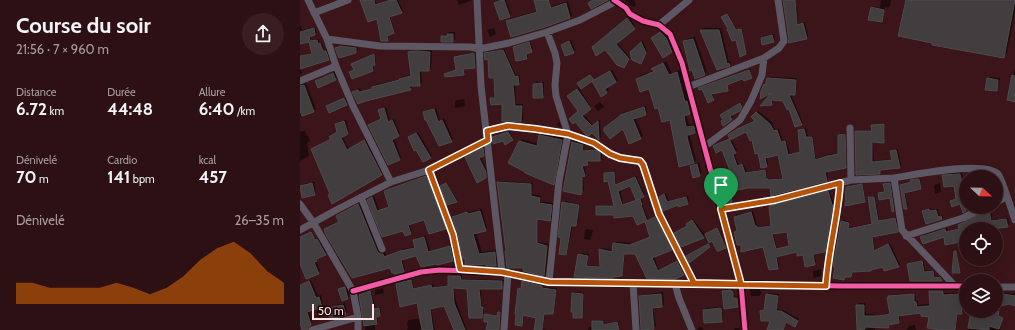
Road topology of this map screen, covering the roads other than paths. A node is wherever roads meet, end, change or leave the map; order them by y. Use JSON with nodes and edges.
{"nodes":[{"id":1,"x":308,"y":0,"type":"edge"},
{"id":2,"x":348,"y":0,"type":"edge"},
{"id":3,"x":477,"y":0,"type":"edge"},
{"id":4,"x":778,"y":0,"type":"edge"},
{"id":5,"x":614,"y":1,"type":"edge"},
{"id":6,"x":685,"y":2,"type":"edge"},
{"id":7,"x":314,"y":13,"type":"junction"},
{"id":8,"x":659,"y":25,"type":"junction"},
{"id":9,"x":547,"y":32,"type":"junction"},
{"id":10,"x":326,"y":39,"type":"junction"},
{"id":11,"x":479,"y":49,"type":"junction"},
{"id":12,"x":764,"y":58,"type":"junction"},
{"id":13,"x":336,"y":66,"type":"junction"},
{"id":14,"x":300,"y":81,"type":"edge"},
{"id":15,"x":688,"y":87,"type":"junction"},
{"id":16,"x":850,"y":128,"type":"dead end"},
{"id":17,"x":487,"y":131,"type":"junction"},
{"id":18,"x":568,"y":134,"type":"junction"},
{"id":19,"x":488,"y":140,"type":"junction"},
{"id":20,"x":704,"y":147,"type":"junction"},
{"id":21,"x":429,"y":170,"type":"junction"},
{"id":22,"x":894,"y":178,"type":"junction"},
{"id":23,"x":851,"y":180,"type":"junction"},
{"id":24,"x":391,"y":182,"type":"junction"},
{"id":25,"x":840,"y":183,"type":"junction"},
{"id":26,"x":361,"y":197,"type":"junction"},
{"id":27,"x":1006,"y":197,"type":"junction"},
{"id":28,"x":1003,"y":198,"type":"edge"},
{"id":29,"x":300,"y":204,"type":"edge"},
{"id":30,"x":721,"y":209,"type":"junction"},
{"id":31,"x":971,"y":214,"type":"edge"},
{"id":32,"x":1015,"y":220,"type":"edge"},
{"id":33,"x":313,"y":222,"type":"junction"},
{"id":34,"x":300,"y":230,"type":"edge"},
{"id":35,"x":906,"y":236,"type":"junction"},
{"id":36,"x":382,"y":249,"type":"dead end"},
{"id":37,"x":460,"y":269,"type":"junction"},
{"id":38,"x":505,"y":272,"type":"junction"},
{"id":39,"x":549,"y":282,"type":"junction"},
{"id":40,"x":633,"y":283,"type":"junction"},
{"id":41,"x":694,"y":283,"type":"junction"},
{"id":42,"x":675,"y":284,"type":"junction"},
{"id":43,"x":741,"y":284,"type":"junction"},
{"id":44,"x":826,"y":286,"type":"junction"},
{"id":45,"x":955,"y":286,"type":"junction"},
{"id":46,"x":959,"y":286,"type":"edge"},
{"id":47,"x":1003,"y":287,"type":"edge"},
{"id":48,"x":1015,"y":287,"type":"edge"},
{"id":49,"x":353,"y":291,"type":"junction"},
{"id":50,"x":358,"y":318,"type":"junction"},
{"id":51,"x":312,"y":330,"type":"edge"},
{"id":52,"x":358,"y":330,"type":"edge"},
{"id":53,"x":504,"y":330,"type":"edge"},
{"id":54,"x":636,"y":330,"type":"edge"},
{"id":55,"x":692,"y":330,"type":"edge"},
{"id":56,"x":745,"y":330,"type":"edge"}],
"edges":[{"from":1,"to":7,"type":"street"},
{"from":2,"to":7,"type":"street"},
{"from":3,"to":11,"type":"street"},
{"from":4,"to":12,"type":"street"},
{"from":5,"to":8,"type":"street"},
{"from":5,"to":9,"type":"street"},
{"from":6,"to":8,"type":"street"},
{"from":7,"to":10,"type":"street"},
{"from":8,"to":15,"type":"street"},
{"from":9,"to":11,"type":"street"},
{"from":9,"to":18,"type":"street"},
{"from":10,"to":11,"type":"street"},
{"from":10,"to":13,"type":"street"},
{"from":11,"to":17,"type":"street"},
{"from":12,"to":15,"type":"street"},
{"from":12,"to":20,"type":"street"},
{"from":13,"to":14,"type":"street"},
{"from":13,"to":24,"type":"street"},
{"from":15,"to":20,"type":"street"},
{"from":16,"to":23,"type":"street"},
{"from":17,"to":18,"type":"street"},
{"from":17,"to":19,"type":"street"},
{"from":18,"to":39,"type":"street"},
{"from":18,"to":41,"type":"street"},
{"from":19,"to":21,"type":"street"},
{"from":19,"to":38,"type":"street"},
{"from":20,"to":30,"type":"street"},
{"from":21,"to":24,"type":"street"},
{"from":21,"to":37,"type":"street"},
{"from":22,"to":23,"type":"street"},
{"from":22,"to":27,"type":"street"},
{"from":22,"to":35,"type":"street"},
{"from":23,"to":25,"type":"street"},
{"from":24,"to":26,"type":"street"},
{"from":25,"to":30,"type":"street"},
{"from":25,"to":44,"type":"street"},
{"from":26,"to":33,"type":"street"},
{"from":26,"to":36,"type":"street"},
{"from":27,"to":28,"type":"street"},
{"from":27,"to":32,"type":"street"},
{"from":29,"to":33,"type":"street"},
{"from":30,"to":43,"type":"street"},
{"from":31,"to":35,"type":"street"},
{"from":33,"to":34,"type":"street"},
{"from":33,"to":49,"type":"street"},
{"from":35,"to":45,"type":"street"},
{"from":37,"to":38,"type":"street"},
{"from":37,"to":49,"type":"street"},
{"from":38,"to":39,"type":"street"},
{"from":38,"to":53,"type":"street"},
{"from":39,"to":40,"type":"street"},
{"from":40,"to":42,"type":"street"},
{"from":40,"to":54,"type":"street"},
{"from":41,"to":42,"type":"street"},
{"from":41,"to":43,"type":"street"},
{"from":42,"to":55,"type":"street"},
{"from":43,"to":44,"type":"street"},
{"from":43,"to":56,"type":"street"},
{"from":44,"to":45,"type":"street"},
{"from":45,"to":46,"type":"street"},
{"from":47,"to":48,"type":"street"},
{"from":49,"to":50,"type":"street"},
{"from":50,"to":51,"type":"street"},
{"from":50,"to":52,"type":"street"}]}
